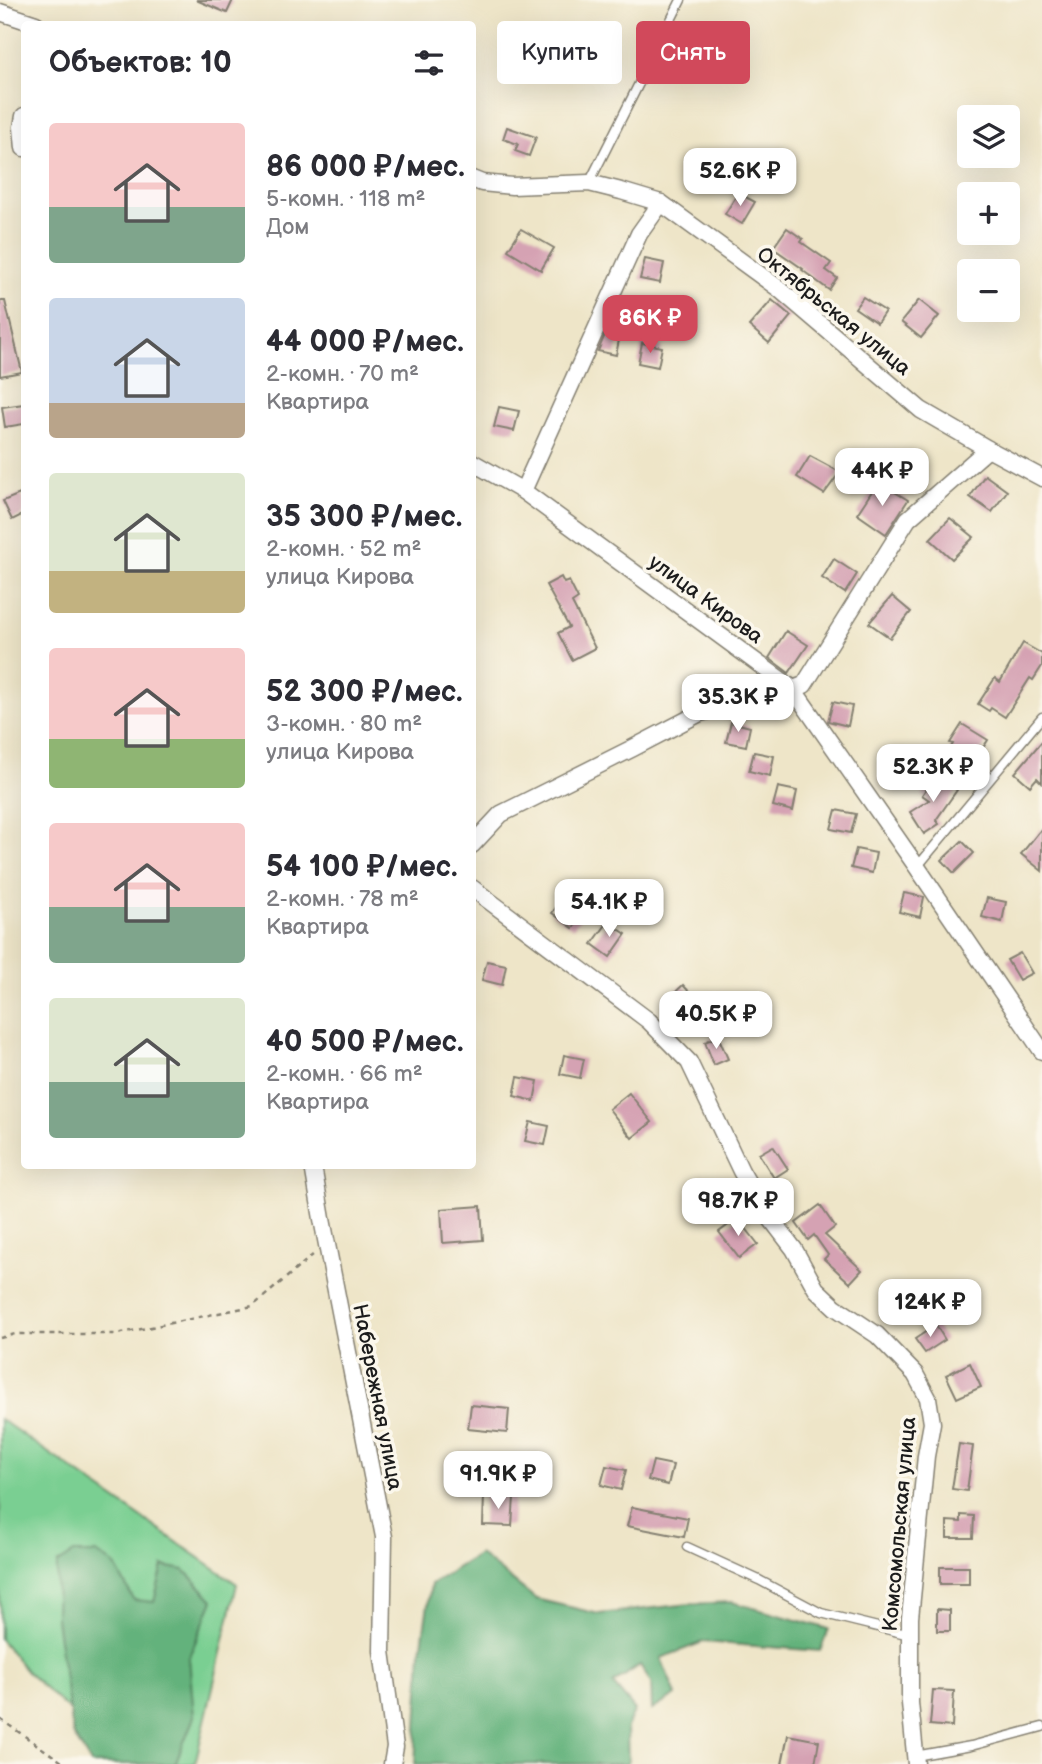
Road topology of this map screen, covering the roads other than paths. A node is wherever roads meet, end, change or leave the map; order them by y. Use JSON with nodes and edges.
{"nodes":[{"id":1,"x":681,"y":0,"type":"edge"},
{"id":2,"x":0,"y":12,"type":"edge"},
{"id":3,"x":27,"y":21,"type":"edge"},
{"id":4,"x":476,"y":181,"type":"edge"},
{"id":5,"x":589,"y":183,"type":"junction"},
{"id":6,"x":661,"y":204,"type":"junction"},
{"id":7,"x":989,"y":449,"type":"junction"},
{"id":8,"x":476,"y":465,"type":"edge"},
{"id":9,"x":1042,"y":478,"type":"edge"},
{"id":10,"x":523,"y":491,"type":"junction"},
{"id":11,"x":793,"y":689,"type":"junction"},
{"id":12,"x":1042,"y":717,"type":"edge"},
{"id":13,"x":476,"y":841,"type":"edge"},
{"id":14,"x":917,"y":867,"type":"junction"},
{"id":15,"x":476,"y":891,"type":"edge"},
{"id":16,"x":1042,"y":1051,"type":"edge"},
{"id":17,"x":314,"y":1169,"type":"edge"},
{"id":18,"x":687,"y":1547,"type":"dead end"},
{"id":19,"x":910,"y":1635,"type":"junction"},
{"id":20,"x":1042,"y":1727,"type":"edge"},
{"id":21,"x":915,"y":1760,"type":"edge"},
{"id":22,"x":392,"y":1764,"type":"edge"}],
"edges":[{"from":1,"to":5,"type":"lane"},
{"from":2,"to":3,"type":"street"},
{"from":4,"to":5,"type":"street","name":"Октябрьская улица"},
{"from":5,"to":6,"type":"street","name":"Октябрьская улица"},
{"from":6,"to":7,"type":"street","name":"Октябрьская улица"},
{"from":6,"to":10,"type":"street"},
{"from":7,"to":9,"type":"street","name":"Октябрьская улица"},
{"from":7,"to":11,"type":"street"},
{"from":8,"to":10,"type":"street","name":"улица Кирова"},
{"from":10,"to":11,"type":"street","name":"улица Кирова"},
{"from":11,"to":13,"type":"street"},
{"from":11,"to":14,"type":"street","name":"улица Кирова"},
{"from":12,"to":14,"type":"lane"},
{"from":14,"to":16,"type":"street","name":"улица Кирова"},
{"from":15,"to":19,"type":"street","name":"Комсомольская улица"},
{"from":17,"to":22,"type":"street","name":"Набережная улица"},
{"from":18,"to":19,"type":"lane"},
{"from":19,"to":21,"type":"street","name":"Комсомольская улица"},
{"from":20,"to":21,"type":"lane"}]}
